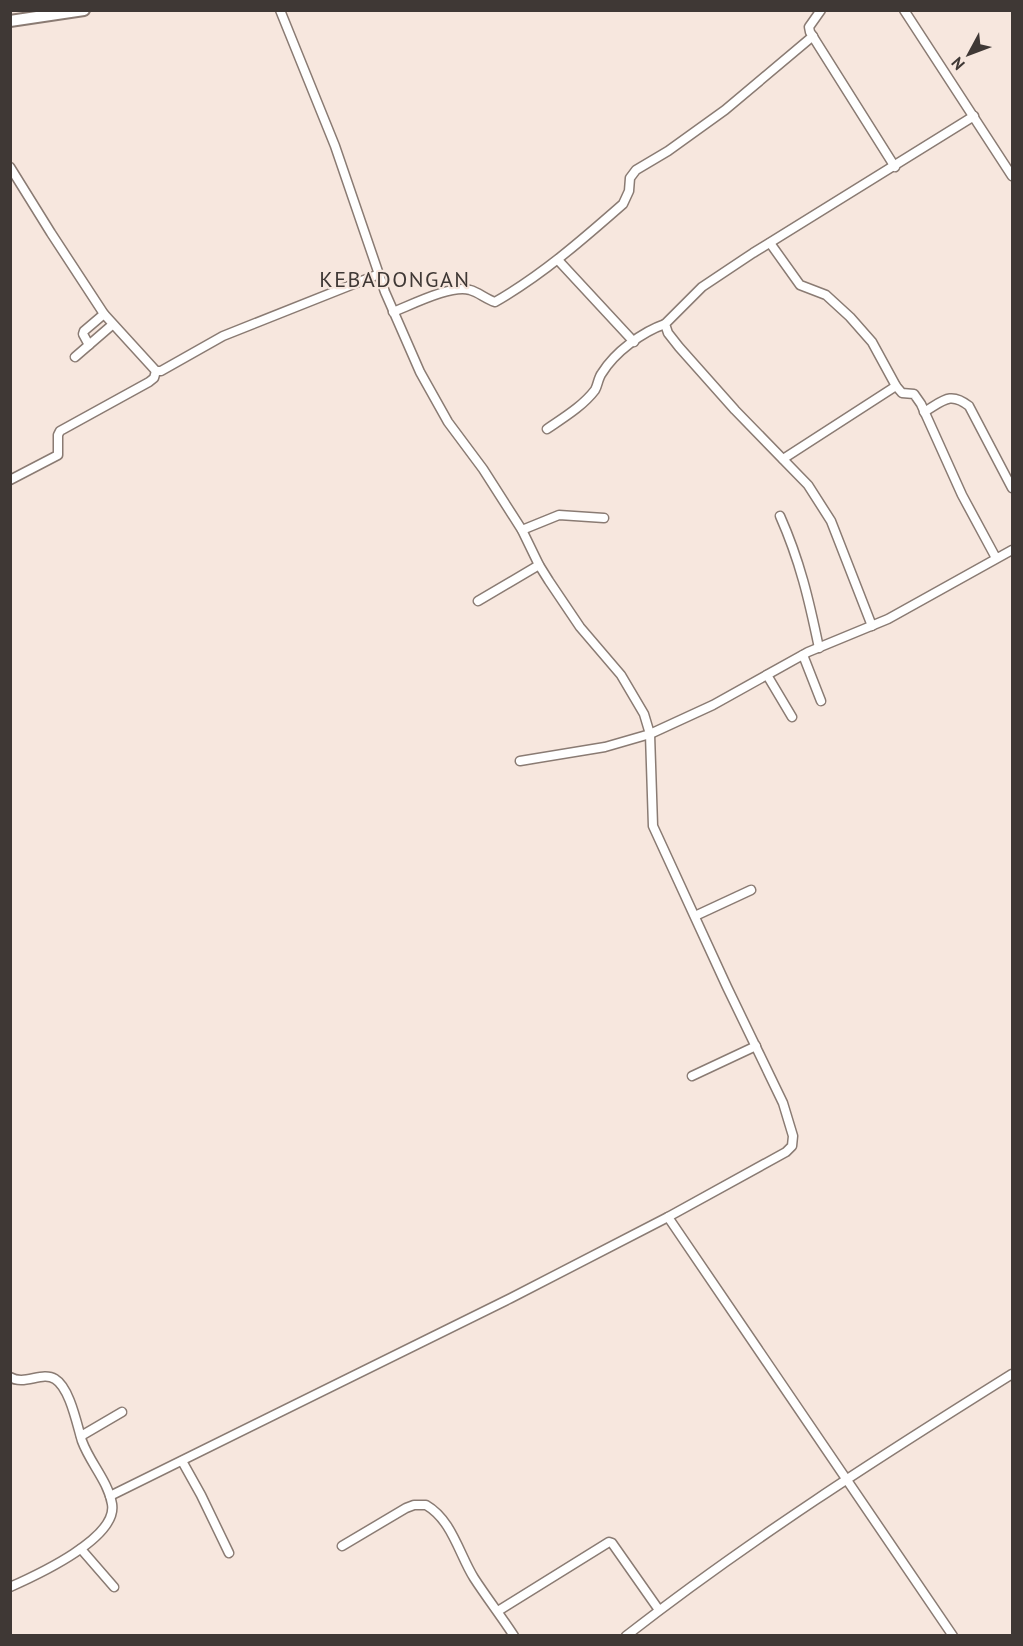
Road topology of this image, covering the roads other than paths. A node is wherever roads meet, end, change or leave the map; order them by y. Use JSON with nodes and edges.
{"nodes":[{"id":1,"x":84,"y":10,"type":"edge"},
{"id":2,"x":280,"y":10,"type":"edge"},
{"id":3,"x":821,"y":10,"type":"edge"},
{"id":4,"x":904,"y":10,"type":"edge"},
{"id":5,"x":10,"y":21,"type":"edge"},
{"id":6,"x":813,"y":36,"type":"junction"},
{"id":7,"x":974,"y":116,"type":"junction"},
{"id":8,"x":10,"y":167,"type":"edge"},
{"id":9,"x":895,"y":167,"type":"junction"},
{"id":10,"x":1012,"y":176,"type":"edge"},
{"id":11,"x":770,"y":243,"type":"junction"},
{"id":12,"x":558,"y":260,"type":"junction"},
{"id":13,"x":379,"y":274,"type":"junction"},
{"id":14,"x":393,"y":312,"type":"junction"},
{"id":15,"x":104,"y":314,"type":"junction"},
{"id":16,"x":665,"y":324,"type":"junction"},
{"id":17,"x":112,"y":325,"type":"junction"},
{"id":18,"x":634,"y":342,"type":"junction"},
{"id":19,"x":89,"y":345,"type":"junction"},
{"id":20,"x":75,"y":357,"type":"dead end"},
{"id":21,"x":156,"y":371,"type":"junction"},
{"id":22,"x":896,"y":386,"type":"junction"},
{"id":23,"x":924,"y":412,"type":"junction"},
{"id":24,"x":547,"y":429,"type":"dead end"},
{"id":25,"x":783,"y":459,"type":"junction"},
{"id":26,"x":10,"y":480,"type":"edge"},
{"id":27,"x":1012,"y":488,"type":"edge"},
{"id":28,"x":780,"y":516,"type":"dead end"},
{"id":29,"x":604,"y":518,"type":"dead end"},
{"id":30,"x":522,"y":530,"type":"junction"},
{"id":31,"x":1012,"y":549,"type":"edge"},
{"id":32,"x":996,"y":558,"type":"junction"},
{"id":33,"x":539,"y":565,"type":"junction"},
{"id":34,"x":478,"y":601,"type":"dead end"},
{"id":35,"x":872,"y":626,"type":"junction"},
{"id":36,"x":819,"y":648,"type":"junction"},
{"id":37,"x":803,"y":655,"type":"junction"},
{"id":38,"x":767,"y":675,"type":"junction"},
{"id":39,"x":821,"y":701,"type":"dead end"},
{"id":40,"x":792,"y":717,"type":"dead end"},
{"id":41,"x":650,"y":734,"type":"junction"},
{"id":42,"x":520,"y":761,"type":"dead end"},
{"id":43,"x":751,"y":890,"type":"dead end"},
{"id":44,"x":695,"y":916,"type":"junction"},
{"id":45,"x":756,"y":1046,"type":"junction"},
{"id":46,"x":692,"y":1076,"type":"dead end"},
{"id":47,"x":668,"y":1217,"type":"junction"},
{"id":48,"x":1012,"y":1374,"type":"edge"},
{"id":49,"x":10,"y":1377,"type":"edge"},
{"id":50,"x":122,"y":1412,"type":"dead end"},
{"id":51,"x":81,"y":1436,"type":"junction"},
{"id":52,"x":182,"y":1461,"type":"junction"},
{"id":53,"x":845,"y":1479,"type":"junction"},
{"id":54,"x":110,"y":1497,"type":"junction"},
{"id":55,"x":342,"y":1546,"type":"dead end"},
{"id":56,"x":81,"y":1549,"type":"junction"},
{"id":57,"x":229,"y":1553,"type":"dead end"},
{"id":58,"x":10,"y":1587,"type":"edge"},
{"id":59,"x":114,"y":1587,"type":"dead end"},
{"id":60,"x":659,"y":1610,"type":"junction"},
{"id":61,"x":498,"y":1611,"type":"junction"},
{"id":62,"x":514,"y":1635,"type":"edge"},
{"id":63,"x":626,"y":1635,"type":"edge"},
{"id":64,"x":953,"y":1635,"type":"edge"}],
"edges":[{"from":1,"to":5,"type":"main road"},
{"from":2,"to":13,"type":"street"},
{"from":3,"to":6,"type":"street"},
{"from":4,"to":7,"type":"street"},
{"from":6,"to":9,"type":"street"},
{"from":6,"to":12,"type":"street"},
{"from":7,"to":9,"type":"street"},
{"from":7,"to":10,"type":"street"},
{"from":8,"to":15,"type":"street"},
{"from":9,"to":11,"type":"street"},
{"from":11,"to":16,"type":"street"},
{"from":11,"to":22,"type":"street"},
{"from":12,"to":14,"type":"street"},
{"from":12,"to":18,"type":"street"},
{"from":13,"to":14,"type":"street"},
{"from":13,"to":21,"type":"street"},
{"from":14,"to":30,"type":"street"},
{"from":15,"to":17,"type":"street"},
{"from":15,"to":19,"type":"street"},
{"from":16,"to":18,"type":"street"},
{"from":16,"to":25,"type":"street"},
{"from":17,"to":19,"type":"street"},
{"from":17,"to":21,"type":"street"},
{"from":18,"to":24,"type":"street"},
{"from":19,"to":20,"type":"street"},
{"from":21,"to":26,"type":"street"},
{"from":22,"to":23,"type":"street"},
{"from":22,"to":25,"type":"street"},
{"from":23,"to":27,"type":"street"},
{"from":23,"to":32,"type":"street"},
{"from":25,"to":35,"type":"street"},
{"from":28,"to":36,"type":"street"},
{"from":29,"to":30,"type":"street"},
{"from":30,"to":33,"type":"street"},
{"from":31,"to":32,"type":"street"},
{"from":32,"to":35,"type":"street"},
{"from":33,"to":34,"type":"street"},
{"from":33,"to":41,"type":"street"},
{"from":35,"to":36,"type":"street"},
{"from":36,"to":37,"type":"street"},
{"from":37,"to":38,"type":"street"},
{"from":37,"to":39,"type":"street"},
{"from":38,"to":40,"type":"street"},
{"from":38,"to":41,"type":"street"},
{"from":41,"to":42,"type":"street"},
{"from":41,"to":44,"type":"street"},
{"from":43,"to":44,"type":"street"},
{"from":44,"to":45,"type":"street"},
{"from":45,"to":46,"type":"street"},
{"from":45,"to":47,"type":"street"},
{"from":47,"to":52,"type":"street"},
{"from":47,"to":53,"type":"street"},
{"from":48,"to":53,"type":"street"},
{"from":49,"to":51,"type":"street"},
{"from":50,"to":51,"type":"street"},
{"from":51,"to":54,"type":"street"},
{"from":52,"to":54,"type":"street"},
{"from":52,"to":57,"type":"street"},
{"from":53,"to":60,"type":"street"},
{"from":53,"to":64,"type":"street"},
{"from":54,"to":56,"type":"street"},
{"from":55,"to":61,"type":"street"},
{"from":56,"to":58,"type":"street"},
{"from":56,"to":59,"type":"street"},
{"from":60,"to":61,"type":"street"},
{"from":60,"to":63,"type":"street"},
{"from":61,"to":62,"type":"street"}]}
